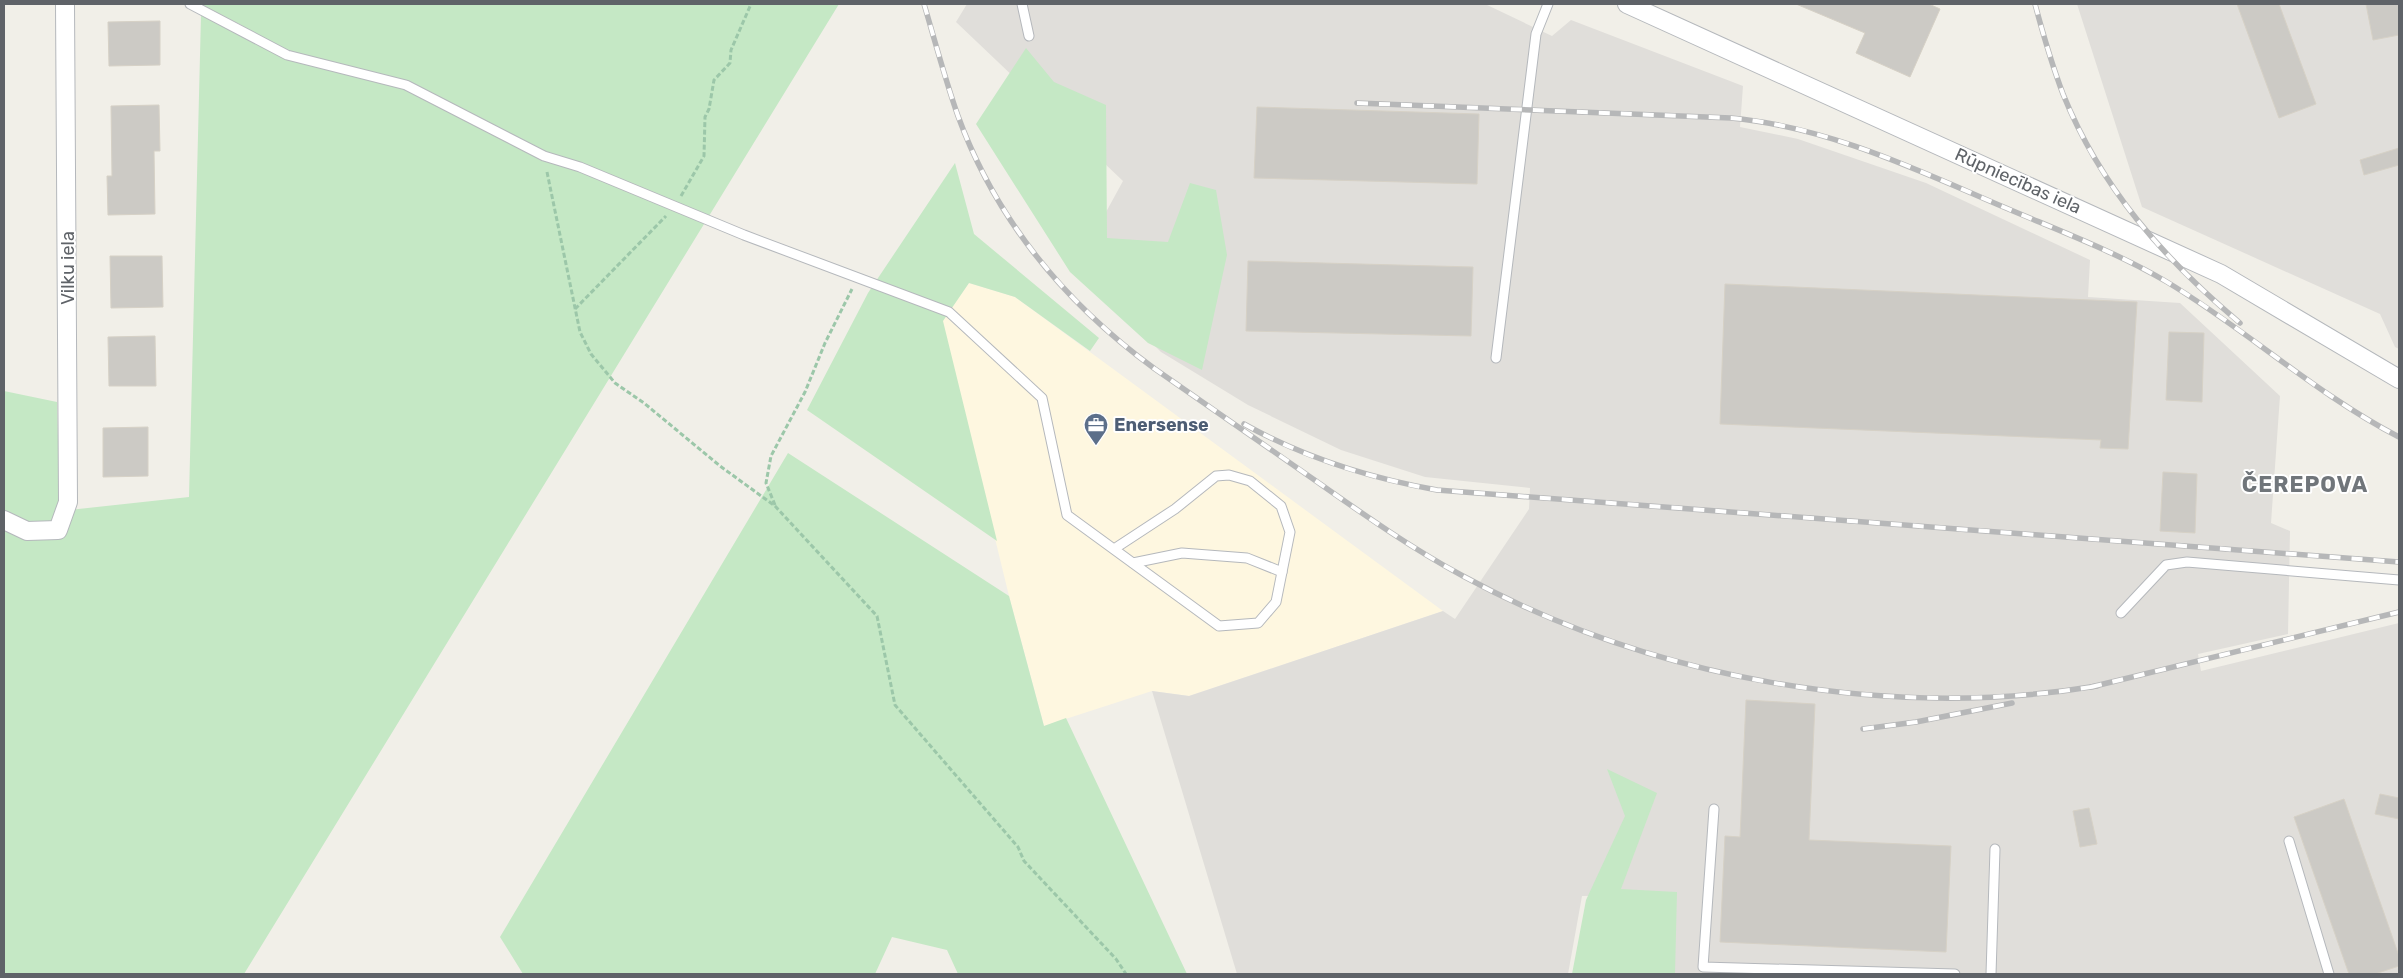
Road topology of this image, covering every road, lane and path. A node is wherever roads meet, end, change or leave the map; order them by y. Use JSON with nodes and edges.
{"nodes":[{"id":1,"x":65,"y":4,"type":"edge"},
{"id":2,"x":190,"y":4,"type":"edge"},
{"id":3,"x":751,"y":4,"type":"edge"},
{"id":4,"x":1022,"y":4,"type":"edge"},
{"id":5,"x":1548,"y":4,"type":"edge"},
{"id":6,"x":1627,"y":4,"type":"edge"},
{"id":7,"x":1029,"y":36,"type":"dead end"},
{"id":8,"x":544,"y":156,"type":"junction"},
{"id":9,"x":676,"y":207,"type":"junction"},
{"id":10,"x":858,"y":278,"type":"junction"},
{"id":11,"x":575,"y":309,"type":"junction"},
{"id":12,"x":1496,"y":358,"type":"dead end"},
{"id":13,"x":2399,"y":379,"type":"edge"},
{"id":14,"x":775,"y":506,"type":"junction"},
{"id":15,"x":4,"y":520,"type":"edge"},
{"id":16,"x":1114,"y":549,"type":"junction"},
{"id":17,"x":1133,"y":563,"type":"junction"},
{"id":18,"x":1282,"y":572,"type":"junction"},
{"id":19,"x":2399,"y":580,"type":"edge"},
{"id":20,"x":2121,"y":613,"type":"dead end"},
{"id":21,"x":1714,"y":809,"type":"dead end"},
{"id":22,"x":2288,"y":841,"type":"dead end"},
{"id":23,"x":1995,"y":849,"type":"dead end"},
{"id":24,"x":1126,"y":974,"type":"edge"},
{"id":25,"x":1955,"y":974,"type":"edge"},
{"id":26,"x":1991,"y":974,"type":"edge"},
{"id":27,"x":2330,"y":974,"type":"edge"}],
"edges":[{"from":1,"to":15,"type":"street","name":"Vilku iela"},
{"from":2,"to":8,"type":"lane"},
{"from":3,"to":9,"type":"path"},
{"from":4,"to":7,"type":"lane"},
{"from":5,"to":12,"type":"lane"},
{"from":6,"to":13,"type":"street","name":"Rūpniecības iela"},
{"from":8,"to":9,"type":"lane"},
{"from":8,"to":11,"type":"path"},
{"from":9,"to":10,"type":"lane"},
{"from":9,"to":11,"type":"path"},
{"from":10,"to":14,"type":"path"},
{"from":10,"to":16,"type":"lane"},
{"from":11,"to":14,"type":"path"},
{"from":14,"to":24,"type":"path"},
{"from":16,"to":17,"type":"lane"},
{"from":16,"to":18,"type":"lane"},
{"from":17,"to":18,"type":"lane"},
{"from":17,"to":18,"type":"lane"},
{"from":19,"to":20,"type":"lane"},
{"from":21,"to":25,"type":"lane"},
{"from":22,"to":27,"type":"lane"},
{"from":23,"to":26,"type":"lane"}]}
